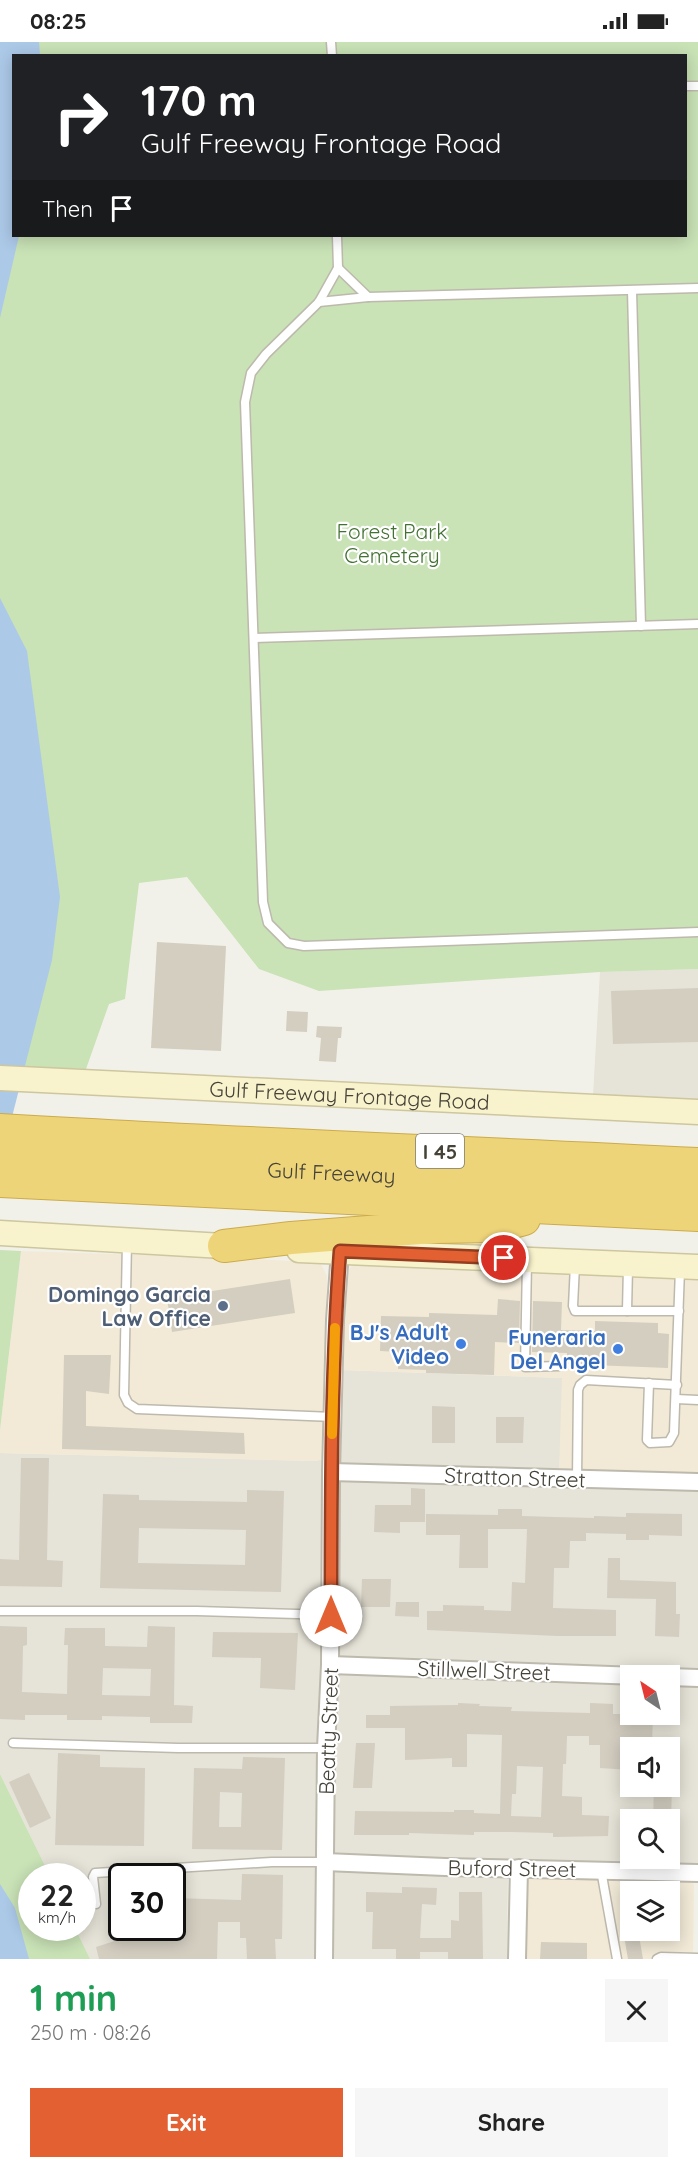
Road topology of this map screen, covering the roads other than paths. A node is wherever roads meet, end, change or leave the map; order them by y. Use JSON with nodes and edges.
{"nodes":[{"id":1,"x":337,"y":237,"type":"edge"},
{"id":2,"x":338,"y":268,"type":"junction"},
{"id":3,"x":698,"y":288,"type":"edge"},
{"id":4,"x":632,"y":291,"type":"junction"},
{"id":5,"x":368,"y":297,"type":"junction"},
{"id":6,"x":319,"y":302,"type":"junction"},
{"id":7,"x":698,"y":624,"type":"edge"},
{"id":8,"x":641,"y":626,"type":"junction"},
{"id":9,"x":255,"y":638,"type":"junction"},
{"id":10,"x":698,"y":932,"type":"edge"},
{"id":11,"x":0,"y":1078,"type":"edge"},
{"id":12,"x":698,"y":1112,"type":"edge"},
{"id":13,"x":0,"y":1130,"type":"edge"},
{"id":14,"x":0,"y":1155,"type":"edge"},
{"id":15,"x":698,"y":1164,"type":"edge"},
{"id":16,"x":178,"y":1165,"type":"junction"},
{"id":17,"x":0,"y":1181,"type":"edge"},
{"id":18,"x":698,"y":1190,"type":"edge"},
{"id":19,"x":556,"y":1209,"type":"junction"},
{"id":20,"x":698,"y":1215,"type":"edge"},
{"id":21,"x":0,"y":1233,"type":"edge"},
{"id":22,"x":127,"y":1240,"type":"junction"},
{"id":23,"x":224,"y":1246,"type":"junction"},
{"id":24,"x":340,"y":1251,"type":"junction"},
{"id":25,"x":527,"y":1259,"type":"junction"},
{"id":26,"x":575,"y":1261,"type":"junction"},
{"id":27,"x":628,"y":1264,"type":"junction"},
{"id":28,"x":689,"y":1266,"type":"edge"},
{"id":29,"x":627,"y":1311,"type":"junction"},
{"id":30,"x":679,"y":1311,"type":"junction"},
{"id":31,"x":559,"y":1366,"type":"dead end"},
{"id":32,"x":648,"y":1383,"type":"junction"},
{"id":33,"x":677,"y":1385,"type":"junction"},
{"id":34,"x":676,"y":1399,"type":"junction"},
{"id":35,"x":698,"y":1400,"type":"edge"},
{"id":36,"x":333,"y":1417,"type":"junction"},
{"id":37,"x":331,"y":1472,"type":"junction"},
{"id":38,"x":577,"y":1479,"type":"junction"},
{"id":39,"x":698,"y":1482,"type":"edge"},
{"id":40,"x":0,"y":1611,"type":"edge"},
{"id":41,"x":331,"y":1616,"type":"junction"},
{"id":42,"x":330,"y":1665,"type":"junction"},
{"id":43,"x":620,"y":1675,"type":"edge"},
{"id":44,"x":680,"y":1677,"type":"edge"},
{"id":45,"x":698,"y":1678,"type":"edge"},
{"id":46,"x":13,"y":1743,"type":"dead end"},
{"id":47,"x":326,"y":1748,"type":"junction"},
{"id":48,"x":326,"y":1862,"type":"junction"},
{"id":49,"x":519,"y":1868,"type":"junction"},
{"id":50,"x":601,"y":1870,"type":"junction"},
{"id":51,"x":96,"y":1873,"type":"edge"},
{"id":52,"x":698,"y":1873,"type":"edge"},
{"id":53,"x":698,"y":1958,"type":"edge"},
{"id":54,"x":324,"y":1959,"type":"edge"},
{"id":55,"x":517,"y":1959,"type":"edge"},
{"id":56,"x":617,"y":1959,"type":"edge"},
{"id":57,"x":657,"y":1959,"type":"edge"}],
"edges":[{"from":1,"to":2,"type":"lane"},
{"from":2,"to":5,"type":"lane"},
{"from":2,"to":6,"type":"lane"},
{"from":3,"to":4,"type":"lane"},
{"from":4,"to":5,"type":"lane"},
{"from":4,"to":8,"type":"lane"},
{"from":5,"to":6,"type":"lane"},
{"from":6,"to":9,"type":"lane"},
{"from":7,"to":8,"type":"lane"},
{"from":8,"to":9,"type":"lane"},
{"from":9,"to":10,"type":"lane"},
{"from":11,"to":12,"type":"main road","name":"Gulf Freeway Frontage Road"},
{"from":13,"to":16,"type":"highway","name":"Gulf Freeway","number":"I 45"},
{"from":14,"to":16,"type":"highway","name":"Gulf Freeway"},
{"from":15,"to":16,"type":"highway","name":"Gulf Freeway","number":"I 45"},
{"from":16,"to":17,"type":"highway","name":"Gulf Freeway","number":"I 45"},
{"from":16,"to":18,"type":"highway","name":"Gulf Freeway"},
{"from":16,"to":19,"type":"highway","name":"Gulf Freeway","number":"I 45"},
{"from":19,"to":20,"type":"highway","name":"Gulf Freeway","number":"I 45"},
{"from":19,"to":23,"type":"highway"},
{"from":21,"to":22,"type":"main road"},
{"from":22,"to":23,"type":"main road"},
{"from":22,"to":36,"type":"lane"},
{"from":23,"to":24,"type":"main road"},
{"from":24,"to":25,"type":"main road"},
{"from":24,"to":36,"type":"street","name":"Beatty Street"},
{"from":25,"to":26,"type":"main road"},
{"from":25,"to":31,"type":"lane"},
{"from":26,"to":27,"type":"main road"},
{"from":26,"to":29,"type":"lane"},
{"from":27,"to":28,"type":"main road"},
{"from":27,"to":29,"type":"lane"},
{"from":28,"to":30,"type":"lane"},
{"from":29,"to":30,"type":"lane"},
{"from":30,"to":33,"type":"lane"},
{"from":32,"to":33,"type":"lane"},
{"from":32,"to":34,"type":"lane"},
{"from":32,"to":38,"type":"lane"},
{"from":33,"to":34,"type":"lane"},
{"from":34,"to":35,"type":"lane"},
{"from":36,"to":37,"type":"street","name":"Beatty Street"},
{"from":37,"to":38,"type":"street","name":"Stratton Street"},
{"from":37,"to":41,"type":"street","name":"Beatty Street"},
{"from":38,"to":39,"type":"street","name":"Stratton Street"},
{"from":40,"to":41,"type":"lane"},
{"from":41,"to":42,"type":"street","name":"Beatty Street"},
{"from":42,"to":43,"type":"street","name":"Stillwell Street"},
{"from":42,"to":47,"type":"street","name":"Beatty Street"},
{"from":44,"to":45,"type":"street"},
{"from":46,"to":47,"type":"lane"},
{"from":47,"to":48,"type":"street","name":"Beatty Street"},
{"from":48,"to":49,"type":"street","name":"Buford Street"},
{"from":48,"to":51,"type":"lane"},
{"from":48,"to":54,"type":"street","name":"Beatty Street"},
{"from":49,"to":50,"type":"street","name":"Buford Street"},
{"from":49,"to":55,"type":"street"},
{"from":50,"to":52,"type":"street","name":"Buford Street"},
{"from":50,"to":56,"type":"lane"},
{"from":53,"to":57,"type":"lane"}]}
